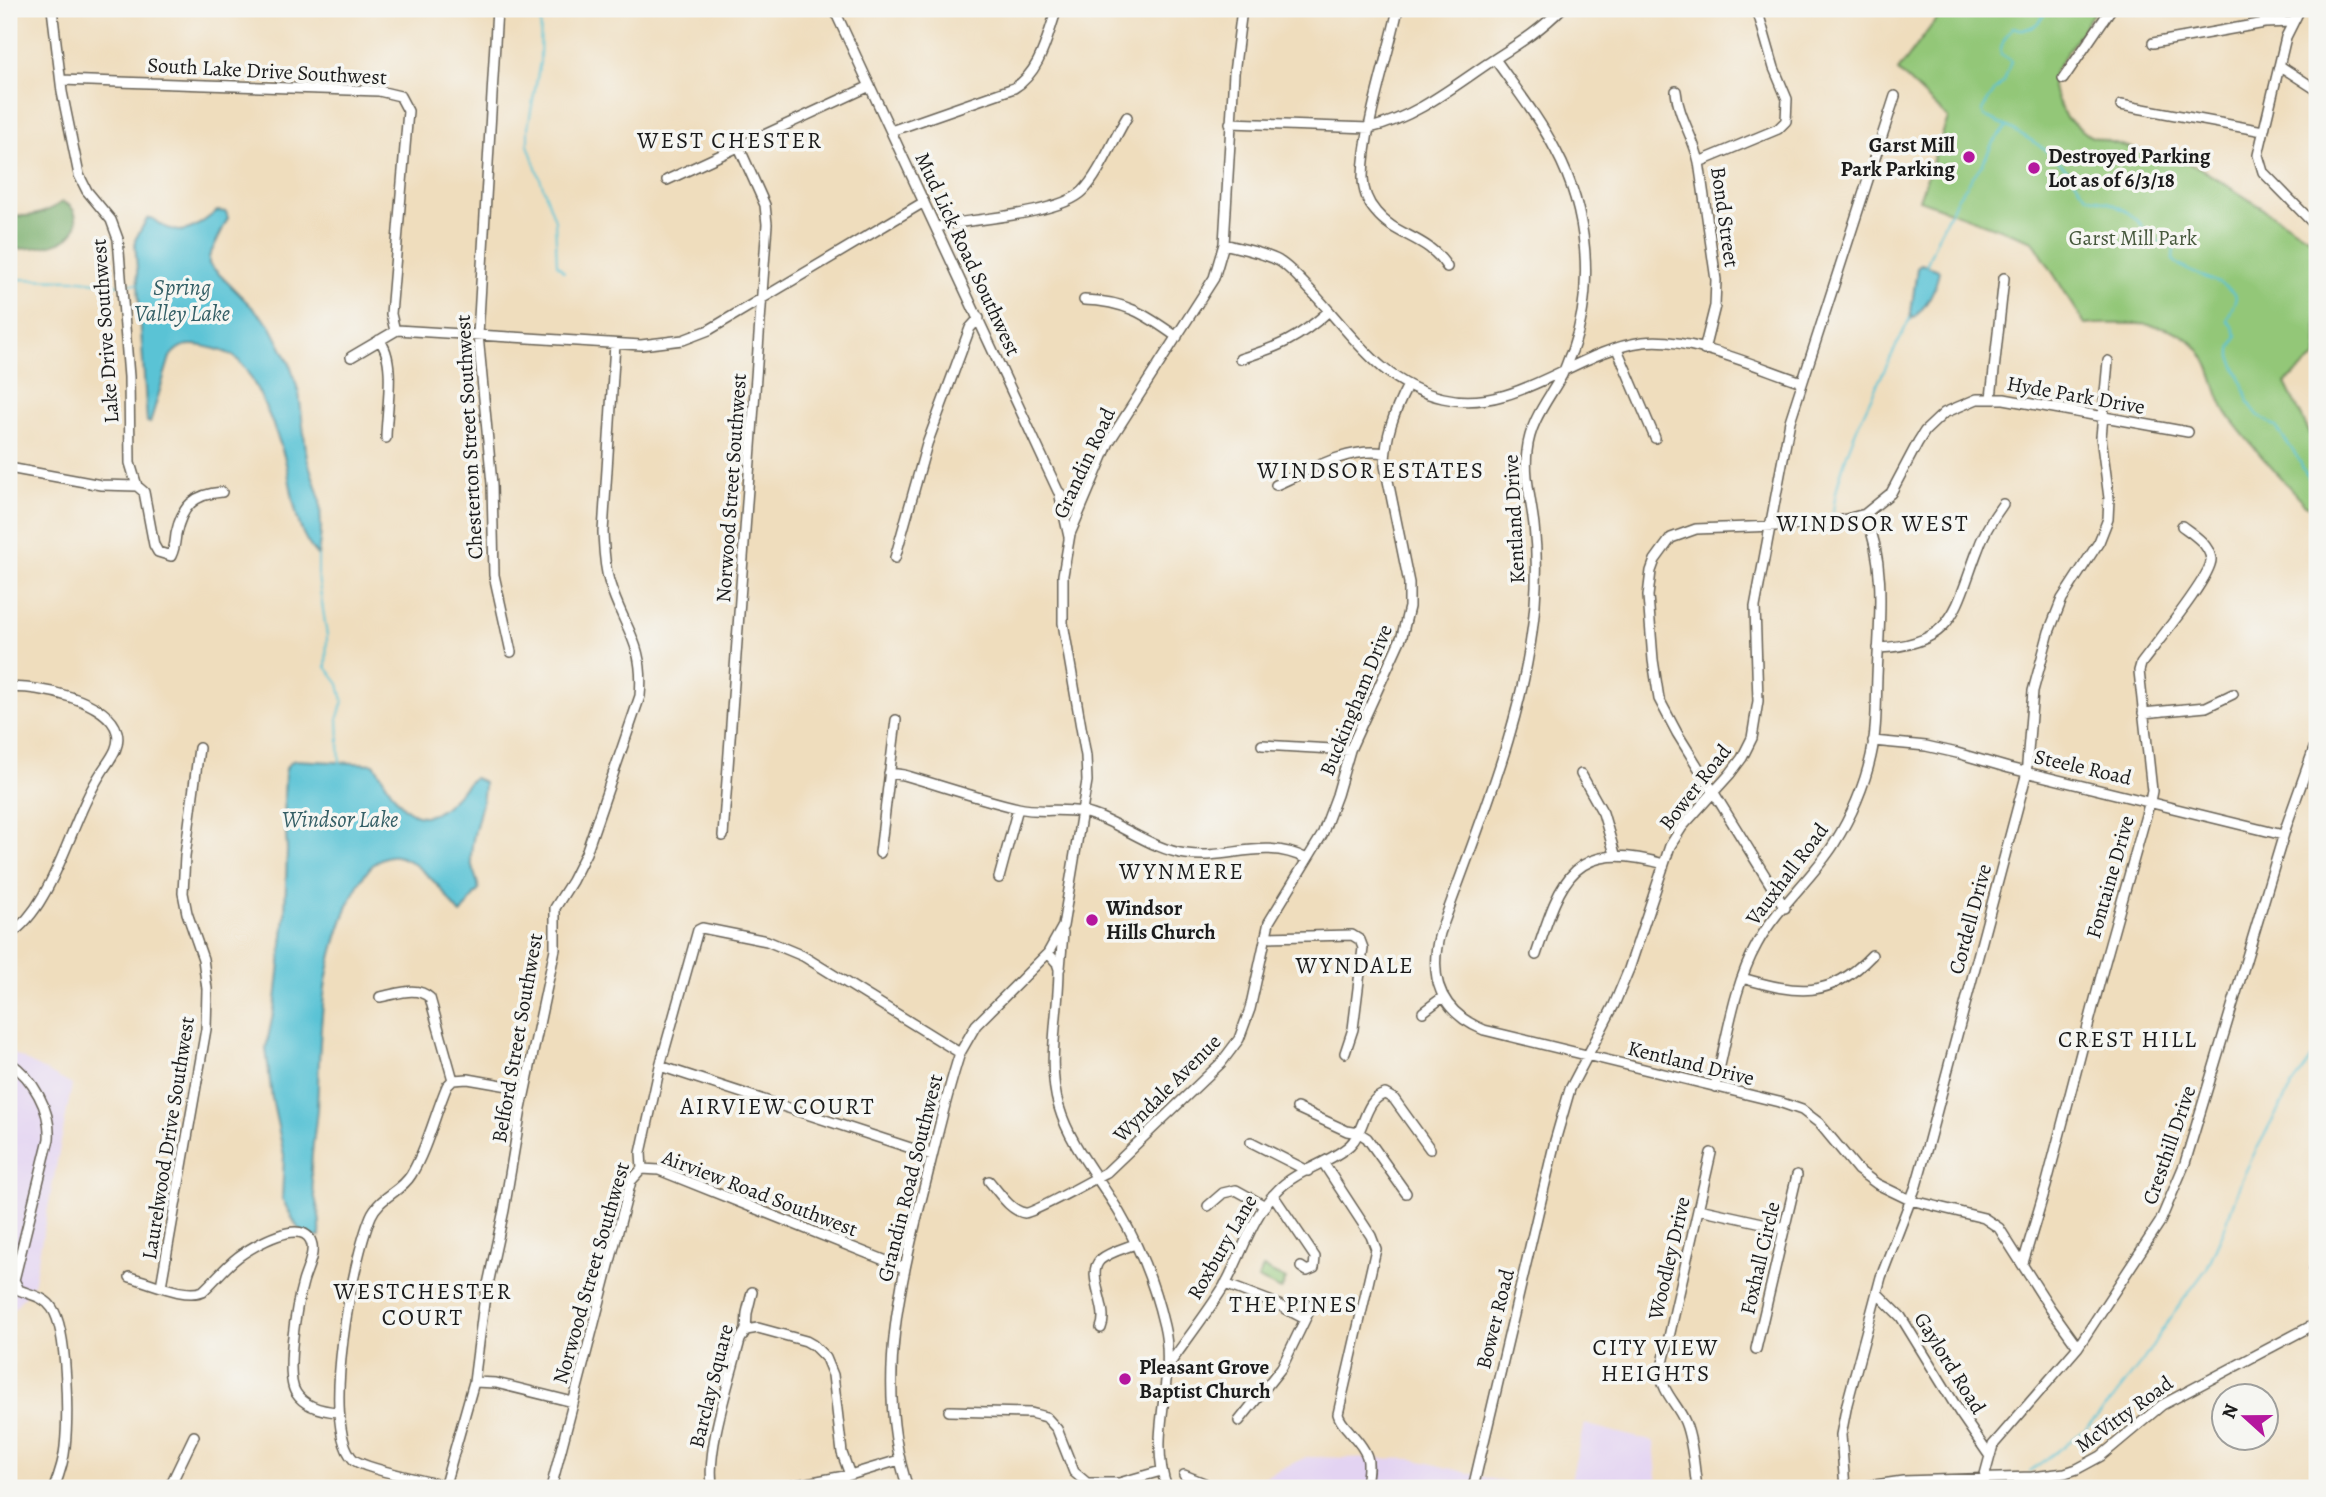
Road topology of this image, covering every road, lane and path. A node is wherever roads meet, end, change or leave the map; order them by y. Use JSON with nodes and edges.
{"nodes":[{"id":1,"x":52,"y":9,"type":"edge"},
{"id":2,"x":498,"y":9,"type":"edge"},
{"id":3,"x":834,"y":9,"type":"edge"},
{"id":4,"x":1057,"y":9,"type":"edge"},
{"id":5,"x":1242,"y":9,"type":"edge"},
{"id":6,"x":1398,"y":9,"type":"edge"},
{"id":7,"x":1757,"y":9,"type":"edge"},
{"id":8,"x":2111,"y":9,"type":"edge"},
{"id":9,"x":2300,"y":9,"type":"edge"},
{"id":10,"x":1555,"y":11,"type":"edge"},
{"id":11,"x":2292,"y":22,"type":"junction"},
{"id":12,"x":2153,"y":43,"type":"dead end"},
{"id":13,"x":1495,"y":59,"type":"junction"},
{"id":14,"x":2280,"y":66,"type":"junction"},
{"id":15,"x":2063,"y":79,"type":"dead end"},
{"id":16,"x":61,"y":80,"type":"junction"},
{"id":17,"x":870,"y":86,"type":"junction"},
{"id":18,"x":2317,"y":90,"type":"edge"},
{"id":19,"x":1676,"y":91,"type":"dead end"},
{"id":20,"x":1895,"y":96,"type":"dead end"},
{"id":21,"x":2121,"y":105,"type":"dead end"},
{"id":22,"x":1127,"y":117,"type":"dead end"},
{"id":23,"x":1230,"y":123,"type":"junction"},
{"id":24,"x":1370,"y":128,"type":"junction"},
{"id":25,"x":891,"y":131,"type":"junction"},
{"id":26,"x":2263,"y":131,"type":"junction"},
{"id":27,"x":739,"y":147,"type":"junction"},
{"id":28,"x":1699,"y":162,"type":"junction"},
{"id":29,"x":667,"y":180,"type":"dead end"},
{"id":30,"x":924,"y":202,"type":"junction"},
{"id":31,"x":2312,"y":222,"type":"dead end"},
{"id":32,"x":936,"y":228,"type":"junction"},
{"id":33,"x":1224,"y":244,"type":"junction"},
{"id":34,"x":1447,"y":267,"type":"dead end"},
{"id":35,"x":2004,"y":278,"type":"dead end"},
{"id":36,"x":762,"y":298,"type":"junction"},
{"id":37,"x":1084,"y":300,"type":"dead end"},
{"id":38,"x":1329,"y":311,"type":"junction"},
{"id":39,"x":979,"y":318,"type":"junction"},
{"id":40,"x":395,"y":331,"type":"junction"},
{"id":41,"x":478,"y":335,"type":"junction"},
{"id":42,"x":1177,"y":337,"type":"junction"},
{"id":43,"x":379,"y":340,"type":"junction"},
{"id":44,"x":615,"y":344,"type":"junction"},
{"id":45,"x":1616,"y":349,"type":"junction"},
{"id":46,"x":1704,"y":350,"type":"junction"},
{"id":47,"x":351,"y":357,"type":"dead end"},
{"id":48,"x":1240,"y":359,"type":"dead end"},
{"id":49,"x":2108,"y":361,"type":"dead end"},
{"id":50,"x":1563,"y":373,"type":"junction"},
{"id":51,"x":1802,"y":382,"type":"junction"},
{"id":52,"x":1408,"y":385,"type":"junction"},
{"id":53,"x":1992,"y":398,"type":"junction"},
{"id":54,"x":2102,"y":417,"type":"junction"},
{"id":55,"x":2188,"y":432,"type":"dead end"},
{"id":56,"x":386,"y":438,"type":"dead end"},
{"id":57,"x":1655,"y":438,"type":"dead end"},
{"id":58,"x":1385,"y":453,"type":"junction"},
{"id":59,"x":9,"y":468,"type":"edge"},
{"id":60,"x":1276,"y":485,"type":"dead end"},
{"id":61,"x":137,"y":486,"type":"junction"},
{"id":62,"x":1058,"y":491,"type":"junction"},
{"id":63,"x":222,"y":492,"type":"dead end"},
{"id":64,"x":2003,"y":504,"type":"dead end"},
{"id":65,"x":1079,"y":507,"type":"junction"},
{"id":66,"x":1866,"y":514,"type":"junction"},
{"id":67,"x":2182,"y":526,"type":"dead end"},
{"id":68,"x":1770,"y":527,"type":"junction"},
{"id":69,"x":1069,"y":538,"type":"junction"},
{"id":70,"x":895,"y":558,"type":"dead end"},
{"id":71,"x":1878,"y":648,"type":"junction"},
{"id":72,"x":511,"y":652,"type":"dead end"},
{"id":73,"x":9,"y":688,"type":"edge"},
{"id":74,"x":2233,"y":694,"type":"dead end"},
{"id":75,"x":2143,"y":713,"type":"junction"},
{"id":76,"x":895,"y":720,"type":"dead end"},
{"id":77,"x":2317,"y":740,"type":"edge"},
{"id":78,"x":1873,"y":741,"type":"junction"},
{"id":79,"x":1262,"y":745,"type":"dead end"},
{"id":80,"x":199,"y":748,"type":"dead end"},
{"id":81,"x":1350,"y":750,"type":"junction"},
{"id":82,"x":2026,"y":772,"type":"junction"},
{"id":83,"x":889,"y":773,"type":"junction"},
{"id":84,"x":1581,"y":774,"type":"dead end"},
{"id":85,"x":1713,"y":794,"type":"junction"},
{"id":86,"x":2150,"y":802,"type":"junction"},
{"id":87,"x":1018,"y":808,"type":"junction"},
{"id":88,"x":1083,"y":812,"type":"junction"},
{"id":89,"x":2283,"y":835,"type":"junction"},
{"id":90,"x":723,"y":836,"type":"dead end"},
{"id":91,"x":880,"y":853,"type":"dead end"},
{"id":92,"x":1615,"y":854,"type":"junction"},
{"id":93,"x":1307,"y":859,"type":"junction"},
{"id":94,"x":1664,"y":864,"type":"junction"},
{"id":95,"x":999,"y":878,"type":"dead end"},
{"id":96,"x":1784,"y":908,"type":"junction"},
{"id":97,"x":1065,"y":914,"type":"joint"},
{"id":98,"x":1063,"y":926,"type":"junction"},
{"id":99,"x":9,"y":935,"type":"edge"},
{"id":100,"x":1265,"y":937,"type":"junction"},
{"id":101,"x":1048,"y":953,"type":"junction"},
{"id":102,"x":1536,"y":955,"type":"dead end"},
{"id":103,"x":1872,"y":955,"type":"dead end"},
{"id":104,"x":1059,"y":973,"type":"junction"},
{"id":105,"x":1742,"y":978,"type":"junction"},
{"id":106,"x":380,"y":997,"type":"dead end"},
{"id":107,"x":1443,"y":997,"type":"junction"},
{"id":108,"x":1423,"y":1012,"type":"dead end"},
{"id":109,"x":960,"y":1053,"type":"junction"},
{"id":110,"x":1345,"y":1054,"type":"dead end"},
{"id":111,"x":1586,"y":1055,"type":"junction"},
{"id":112,"x":9,"y":1062,"type":"edge"},
{"id":113,"x":660,"y":1066,"type":"junction"},
{"id":114,"x":453,"y":1080,"type":"junction"},
{"id":115,"x":1715,"y":1087,"type":"junction"},
{"id":116,"x":525,"y":1089,"type":"junction"},
{"id":117,"x":1297,"y":1108,"type":"dead end"},
{"id":118,"x":1359,"y":1133,"type":"junction"},
{"id":119,"x":1251,"y":1142,"type":"dead end"},
{"id":120,"x":1430,"y":1149,"type":"dead end"},
{"id":121,"x":1711,"y":1153,"type":"dead end"},
{"id":122,"x":932,"y":1155,"type":"junction"},
{"id":123,"x":1324,"y":1164,"type":"junction"},
{"id":124,"x":642,"y":1169,"type":"junction"},
{"id":125,"x":1308,"y":1171,"type":"junction"},
{"id":126,"x":1797,"y":1175,"type":"dead end"},
{"id":127,"x":1098,"y":1177,"type":"junction"},
{"id":128,"x":989,"y":1181,"type":"dead end"},
{"id":129,"x":1406,"y":1193,"type":"dead end"},
{"id":130,"x":1273,"y":1195,"type":"junction"},
{"id":131,"x":1910,"y":1200,"type":"junction"},
{"id":132,"x":1208,"y":1206,"type":"dead end"},
{"id":133,"x":1265,"y":1206,"type":"junction"},
{"id":134,"x":1699,"y":1209,"type":"junction"},
{"id":135,"x":1785,"y":1228,"type":"junction"},
{"id":136,"x":1135,"y":1244,"type":"junction"},
{"id":137,"x":2317,"y":1256,"type":"edge"},
{"id":138,"x":2023,"y":1263,"type":"junction"},
{"id":139,"x":1301,"y":1267,"type":"dead end"},
{"id":140,"x":904,"y":1268,"type":"junction"},
{"id":141,"x":131,"y":1277,"type":"dead end"},
{"id":142,"x":1225,"y":1284,"type":"junction"},
{"id":143,"x":161,"y":1286,"type":"junction"},
{"id":144,"x":2317,"y":1288,"type":"edge"},
{"id":145,"x":752,"y":1292,"type":"dead end"},
{"id":146,"x":1877,"y":1293,"type":"junction"},
{"id":147,"x":1314,"y":1301,"type":"dead end"},
{"id":148,"x":1305,"y":1320,"type":"junction"},
{"id":149,"x":2317,"y":1323,"type":"edge"},
{"id":150,"x":1101,"y":1328,"type":"dead end"},
{"id":151,"x":746,"y":1330,"type":"junction"},
{"id":152,"x":2078,"y":1347,"type":"junction"},
{"id":153,"x":1756,"y":1349,"type":"dead end"},
{"id":154,"x":1167,"y":1367,"type":"junction"},
{"id":155,"x":474,"y":1382,"type":"junction"},
{"id":156,"x":573,"y":1402,"type":"junction"},
{"id":157,"x":949,"y":1411,"type":"dead end"},
{"id":158,"x":338,"y":1412,"type":"junction"},
{"id":159,"x":1239,"y":1421,"type":"dead end"},
{"id":160,"x":194,"y":1436,"type":"dead end"},
{"id":161,"x":1989,"y":1455,"type":"junction"},
{"id":162,"x":899,"y":1460,"type":"junction"},
{"id":163,"x":1161,"y":1471,"type":"junction"},
{"id":164,"x":850,"y":1475,"type":"junction"},
{"id":165,"x":1184,"y":1475,"type":"dead end"},
{"id":166,"x":1984,"y":1478,"type":"junction"},
{"id":167,"x":444,"y":1487,"type":"edge"},
{"id":168,"x":54,"y":1488,"type":"edge"},
{"id":169,"x":169,"y":1488,"type":"edge"},
{"id":170,"x":551,"y":1488,"type":"edge"},
{"id":171,"x":713,"y":1488,"type":"edge"},
{"id":172,"x":780,"y":1488,"type":"edge"},
{"id":173,"x":908,"y":1488,"type":"edge"},
{"id":174,"x":1167,"y":1488,"type":"edge"},
{"id":175,"x":1209,"y":1488,"type":"edge"},
{"id":176,"x":1364,"y":1488,"type":"edge"},
{"id":177,"x":1473,"y":1488,"type":"edge"},
{"id":178,"x":1697,"y":1488,"type":"edge"},
{"id":179,"x":1845,"y":1488,"type":"edge"},
{"id":180,"x":1854,"y":1488,"type":"edge"}],
"edges":[{"from":1,"to":16,"type":"street","name":"Lake Drive Southwest"},
{"from":2,"to":41,"type":"street","name":"Chesterton Street Southwest"},
{"from":3,"to":17,"type":"street","name":"Mud Lick Road Southwest"},
{"from":4,"to":25,"type":"street"},
{"from":5,"to":23,"type":"street","name":"Grandin Road"},
{"from":6,"to":24,"type":"street"},
{"from":7,"to":28,"type":"street"},
{"from":8,"to":15,"type":"street"},
{"from":9,"to":11,"type":"street"},
{"from":10,"to":13,"type":"street"},
{"from":11,"to":12,"type":"street"},
{"from":11,"to":14,"type":"street"},
{"from":13,"to":24,"type":"street"},
{"from":13,"to":50,"type":"street","name":"Kentland Drive"},
{"from":14,"to":18,"type":"street"},
{"from":14,"to":26,"type":"street"},
{"from":16,"to":40,"type":"street","name":"South Lake Drive Southwest"},
{"from":16,"to":61,"type":"street","name":"Lake Drive Southwest"},
{"from":17,"to":25,"type":"street","name":"Mud Lick Road Southwest"},
{"from":17,"to":27,"type":"street"},
{"from":19,"to":28,"type":"street","name":"Bond Street"},
{"from":20,"to":51,"type":"street","name":"Bower Road"},
{"from":21,"to":26,"type":"street"},
{"from":22,"to":32,"type":"street"},
{"from":23,"to":24,"type":"street"},
{"from":23,"to":33,"type":"street","name":"Grandin Road"},
{"from":24,"to":34,"type":"street"},
{"from":25,"to":30,"type":"street","name":"Mud Lick Road Southwest"},
{"from":26,"to":31,"type":"street"},
{"from":27,"to":29,"type":"street"},
{"from":27,"to":36,"type":"street","name":"Norwood Street Southwest"},
{"from":28,"to":46,"type":"street","name":"Bond Street"},
{"from":30,"to":32,"type":"street","name":"Mud Lick Road Southwest"},
{"from":30,"to":36,"type":"street"},
{"from":32,"to":39,"type":"street","name":"Mud Lick Road Southwest"},
{"from":33,"to":38,"type":"street"},
{"from":33,"to":42,"type":"street","name":"Grandin Road"},
{"from":35,"to":53,"type":"street"},
{"from":36,"to":44,"type":"street"},
{"from":36,"to":90,"type":"street","name":"Norwood Street Southwest"},
{"from":37,"to":42,"type":"street"},
{"from":38,"to":48,"type":"street"},
{"from":38,"to":52,"type":"street"},
{"from":39,"to":62,"type":"street","name":"Mud Lick Road Southwest"},
{"from":39,"to":70,"type":"street"},
{"from":40,"to":41,"type":"street"},
{"from":40,"to":43,"type":"street"},
{"from":41,"to":44,"type":"street"},
{"from":41,"to":72,"type":"street","name":"Chesterton Street Southwest"},
{"from":42,"to":65,"type":"street","name":"Grandin Road"},
{"from":43,"to":47,"type":"street"},
{"from":43,"to":56,"type":"street"},
{"from":44,"to":116,"type":"street","name":"Belford Street Southwest"},
{"from":45,"to":46,"type":"street"},
{"from":45,"to":50,"type":"street"},
{"from":45,"to":57,"type":"street"},
{"from":46,"to":51,"type":"street"},
{"from":49,"to":54,"type":"street","name":"Cordell Drive"},
{"from":50,"to":52,"type":"street"},
{"from":50,"to":107,"type":"street","name":"Kentland Drive"},
{"from":51,"to":68,"type":"street","name":"Bower Road"},
{"from":52,"to":58,"type":"street","name":"Buckingham Drive"},
{"from":53,"to":54,"type":"street","name":"Hyde Park Drive"},
{"from":53,"to":66,"type":"street","name":"Hyde Park Drive"},
{"from":54,"to":55,"type":"street","name":"Hyde Park Drive"},
{"from":54,"to":82,"type":"street","name":"Cordell Drive"},
{"from":58,"to":60,"type":"street"},
{"from":58,"to":81,"type":"street","name":"Buckingham Drive"},
{"from":59,"to":61,"type":"street"},
{"from":61,"to":63,"type":"street","name":"Lake Drive Southwest"},
{"from":62,"to":65,"type":"street","name":"Mud Lick Road Southwest"},
{"from":62,"to":69,"type":"street"},
{"from":64,"to":71,"type":"street"},
{"from":65,"to":69,"type":"street","name":"Grandin Road"},
{"from":66,"to":68,"type":"street","name":"Hyde Park Drive"},
{"from":66,"to":71,"type":"street","name":"Vauxhall Road"},
{"from":67,"to":75,"type":"street","name":"Fontaine Drive"},
{"from":68,"to":85,"type":"street","name":"Bower Road"},
{"from":68,"to":85,"type":"street","name":"Hyde Park Drive"},
{"from":69,"to":88,"type":"street","name":"Grandin Road"},
{"from":71,"to":78,"type":"street","name":"Vauxhall Road"},
{"from":73,"to":99,"type":"street"},
{"from":74,"to":75,"type":"street"},
{"from":75,"to":86,"type":"street","name":"Fontaine Drive"},
{"from":76,"to":83,"type":"street"},
{"from":77,"to":89,"type":"street","name":"Cresthill Drive"},
{"from":78,"to":82,"type":"street","name":"Steele Road"},
{"from":78,"to":96,"type":"street","name":"Vauxhall Road"},
{"from":79,"to":81,"type":"street"},
{"from":80,"to":143,"type":"street","name":"Laurelwood Drive Southwest"},
{"from":81,"to":93,"type":"street","name":"Buckingham Drive"},
{"from":82,"to":86,"type":"street","name":"Steele Road"},
{"from":82,"to":131,"type":"street","name":"Cordell Drive"},
{"from":83,"to":87,"type":"street"},
{"from":83,"to":91,"type":"street"},
{"from":84,"to":92,"type":"street"},
{"from":85,"to":94,"type":"street","name":"Bower Road"},
{"from":85,"to":96,"type":"street","name":"Hyde Park Drive"},
{"from":86,"to":89,"type":"street","name":"Steele Road"},
{"from":86,"to":138,"type":"street","name":"Fontaine Drive"},
{"from":87,"to":88,"type":"street"},
{"from":87,"to":95,"type":"street"},
{"from":88,"to":93,"type":"street"},
{"from":88,"to":97,"type":"street","name":"Grandin Road"},
{"from":89,"to":152,"type":"street","name":"Cresthill Drive"},
{"from":92,"to":94,"type":"street"},
{"from":92,"to":102,"type":"street"},
{"from":93,"to":100,"type":"street","name":"Wyndale Avenue"},
{"from":94,"to":111,"type":"street","name":"Bower Road"},
{"from":96,"to":105,"type":"street","name":"Vauxhall Road"},
{"from":97,"to":98,"type":"street","name":"Grandin Road Southwest"},
{"from":98,"to":101,"type":"street","name":"Grandin Road Southwest"},
{"from":98,"to":104,"type":"street"},
{"from":100,"to":110,"type":"street"},
{"from":100,"to":127,"type":"street","name":"Wyndale Avenue"},
{"from":101,"to":104,"type":"street"},
{"from":101,"to":109,"type":"street","name":"Grandin Road Southwest"},
{"from":103,"to":105,"type":"street"},
{"from":104,"to":127,"type":"street"},
{"from":105,"to":115,"type":"street","name":"Vauxhall Road"},
{"from":106,"to":114,"type":"street"},
{"from":107,"to":108,"type":"street"},
{"from":107,"to":111,"type":"street","name":"Kentland Drive"},
{"from":109,"to":113,"type":"street","name":"Norwood Street Southwest"},
{"from":109,"to":122,"type":"street","name":"Grandin Road Southwest"},
{"from":111,"to":115,"type":"street","name":"Kentland Drive"},
{"from":111,"to":177,"type":"street","name":"Bower Road"},
{"from":112,"to":168,"type":"street"},
{"from":113,"to":122,"type":"street"},
{"from":113,"to":124,"type":"street","name":"Norwood Street Southwest"},
{"from":114,"to":116,"type":"street"},
{"from":114,"to":158,"type":"street"},
{"from":115,"to":131,"type":"street","name":"Kentland Drive"},
{"from":116,"to":155,"type":"street","name":"Belford Street Southwest"},
{"from":117,"to":118,"type":"street"},
{"from":118,"to":120,"type":"street","name":"Roxbury Lane"},
{"from":118,"to":123,"type":"street","name":"Roxbury Lane"},
{"from":118,"to":129,"type":"street"},
{"from":119,"to":125,"type":"street"},
{"from":121,"to":134,"type":"street","name":"Woodley Drive"},
{"from":122,"to":140,"type":"street","name":"Grandin Road Southwest"},
{"from":123,"to":125,"type":"street","name":"Roxbury Lane"},
{"from":123,"to":176,"type":"street"},
{"from":124,"to":140,"type":"street","name":"Airview Road Southwest"},
{"from":124,"to":156,"type":"street","name":"Norwood Street Southwest"},
{"from":125,"to":130,"type":"street","name":"Roxbury Lane"},
{"from":126,"to":135,"type":"street","name":"Foxhall Circle"},
{"from":127,"to":128,"type":"street","name":"Wyndale Avenue"},
{"from":127,"to":136,"type":"street"},
{"from":130,"to":133,"type":"street","name":"Roxbury Lane"},
{"from":130,"to":139,"type":"street"},
{"from":131,"to":138,"type":"street","name":"Kentland Drive"},
{"from":131,"to":146,"type":"street","name":"Cordell Drive"},
{"from":132,"to":133,"type":"street"},
{"from":133,"to":142,"type":"street","name":"Roxbury Lane"},
{"from":134,"to":135,"type":"street"},
{"from":134,"to":178,"type":"street","name":"Woodley Drive"},
{"from":135,"to":153,"type":"street","name":"Foxhall Circle"},
{"from":136,"to":150,"type":"street"},
{"from":136,"to":154,"type":"street"},
{"from":137,"to":144,"type":"street"},
{"from":138,"to":152,"type":"street","name":"Kentland Drive"},
{"from":140,"to":162,"type":"street","name":"Grandin Road Southwest"},
{"from":141,"to":143,"type":"street"},
{"from":142,"to":148,"type":"street"},
{"from":142,"to":154,"type":"street","name":"Roxbury Lane"},
{"from":143,"to":158,"type":"street"},
{"from":145,"to":151,"type":"street","name":"Barclay Square"},
{"from":146,"to":161,"type":"street","name":"Gaylord Road"},
{"from":146,"to":179,"type":"street","name":"Cordell Drive"},
{"from":147,"to":148,"type":"street"},
{"from":148,"to":159,"type":"street"},
{"from":149,"to":166,"type":"street","name":"McVitty Road"},
{"from":151,"to":164,"type":"street"},
{"from":151,"to":171,"type":"street","name":"Barclay Square"},
{"from":152,"to":161,"type":"street","name":"Cresthill Drive"},
{"from":154,"to":163,"type":"street"},
{"from":155,"to":156,"type":"street"},
{"from":155,"to":167,"type":"street","name":"Belford Street Southwest"},
{"from":156,"to":170,"type":"street","name":"Norwood Street Southwest"},
{"from":157,"to":163,"type":"street"},
{"from":158,"to":167,"type":"street"},
{"from":160,"to":169,"type":"street"},
{"from":161,"to":166,"type":"street","name":"Cresthill Drive"},
{"from":162,"to":164,"type":"street"},
{"from":162,"to":173,"type":"street","name":"Grandin Road Southwest"},
{"from":163,"to":174,"type":"street"},
{"from":164,"to":172,"type":"street"},
{"from":165,"to":175,"type":"street"},
{"from":166,"to":180,"type":"street","name":"McVitty Road"}]}
